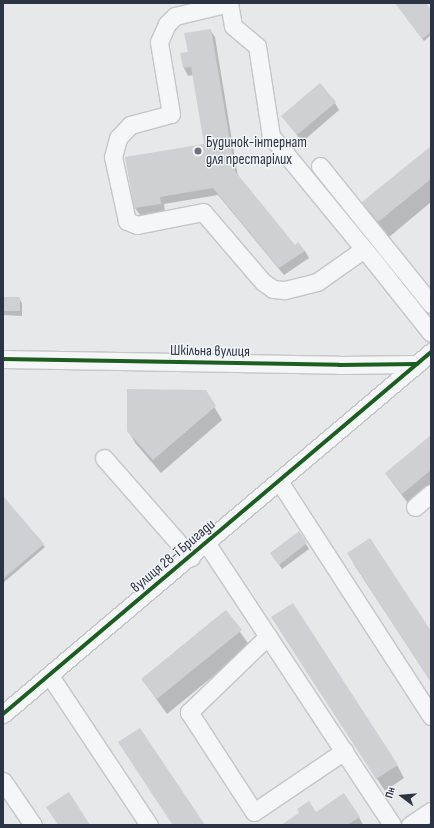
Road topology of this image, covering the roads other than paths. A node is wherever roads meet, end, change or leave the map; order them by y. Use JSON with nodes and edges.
{"nodes":[{"id":1,"x":320,"y":166,"type":"dead end"},
{"id":2,"x":364,"y":248,"type":"junction"},
{"id":3,"x":431,"y":304,"type":"edge"},
{"id":4,"x":431,"y":333,"type":"edge"},
{"id":5,"x":431,"y":352,"type":"edge"},
{"id":6,"x":3,"y":359,"type":"edge"},
{"id":7,"x":417,"y":364,"type":"junction"},
{"id":8,"x":104,"y":458,"type":"dead end"},
{"id":9,"x":279,"y":481,"type":"junction"},
{"id":10,"x":431,"y":493,"type":"edge"},
{"id":11,"x":415,"y":507,"type":"dead end"},
{"id":12,"x":207,"y":544,"type":"junction"},
{"id":13,"x":191,"y":558,"type":"junction"},
{"id":14,"x":268,"y":636,"type":"junction"},
{"id":15,"x":50,"y":676,"type":"junction"},
{"id":16,"x":3,"y":714,"type":"edge"},
{"id":17,"x":431,"y":716,"type":"edge"},
{"id":18,"x":344,"y":752,"type":"junction"},
{"id":19,"x":3,"y":781,"type":"edge"},
{"id":20,"x":431,"y":811,"type":"edge"},
{"id":21,"x":33,"y":825,"type":"edge"},
{"id":22,"x":149,"y":825,"type":"edge"},
{"id":23,"x":392,"y":825,"type":"edge"},
{"id":24,"x":410,"y":825,"type":"edge"}],
"edges":[{"from":1,"to":3,"type":"street"},
{"from":2,"to":2,"type":"street"},
{"from":2,"to":4,"type":"street"},
{"from":5,"to":7,"type":"street","name":"вулиця 28-ї Бригади"},
{"from":6,"to":7,"type":"street","name":"Шкільна вулиця"},
{"from":7,"to":9,"type":"street","name":"вулиця 28-ї Бригади"},
{"from":8,"to":13,"type":"street"},
{"from":9,"to":12,"type":"street","name":"вулиця 28-ї Бригади"},
{"from":9,"to":17,"type":"street"},
{"from":10,"to":11,"type":"street"},
{"from":12,"to":13,"type":"street","name":"вулиця 28-ї Бригади"},
{"from":12,"to":14,"type":"street"},
{"from":13,"to":15,"type":"street","name":"вулиця 28-ї Бригади"},
{"from":14,"to":18,"type":"street"},
{"from":14,"to":18,"type":"street"},
{"from":15,"to":16,"type":"street","name":"вулиця 28-ї Бригади"},
{"from":15,"to":22,"type":"street"},
{"from":18,"to":23,"type":"street"},
{"from":19,"to":21,"type":"street"},
{"from":20,"to":24,"type":"street"}]}
